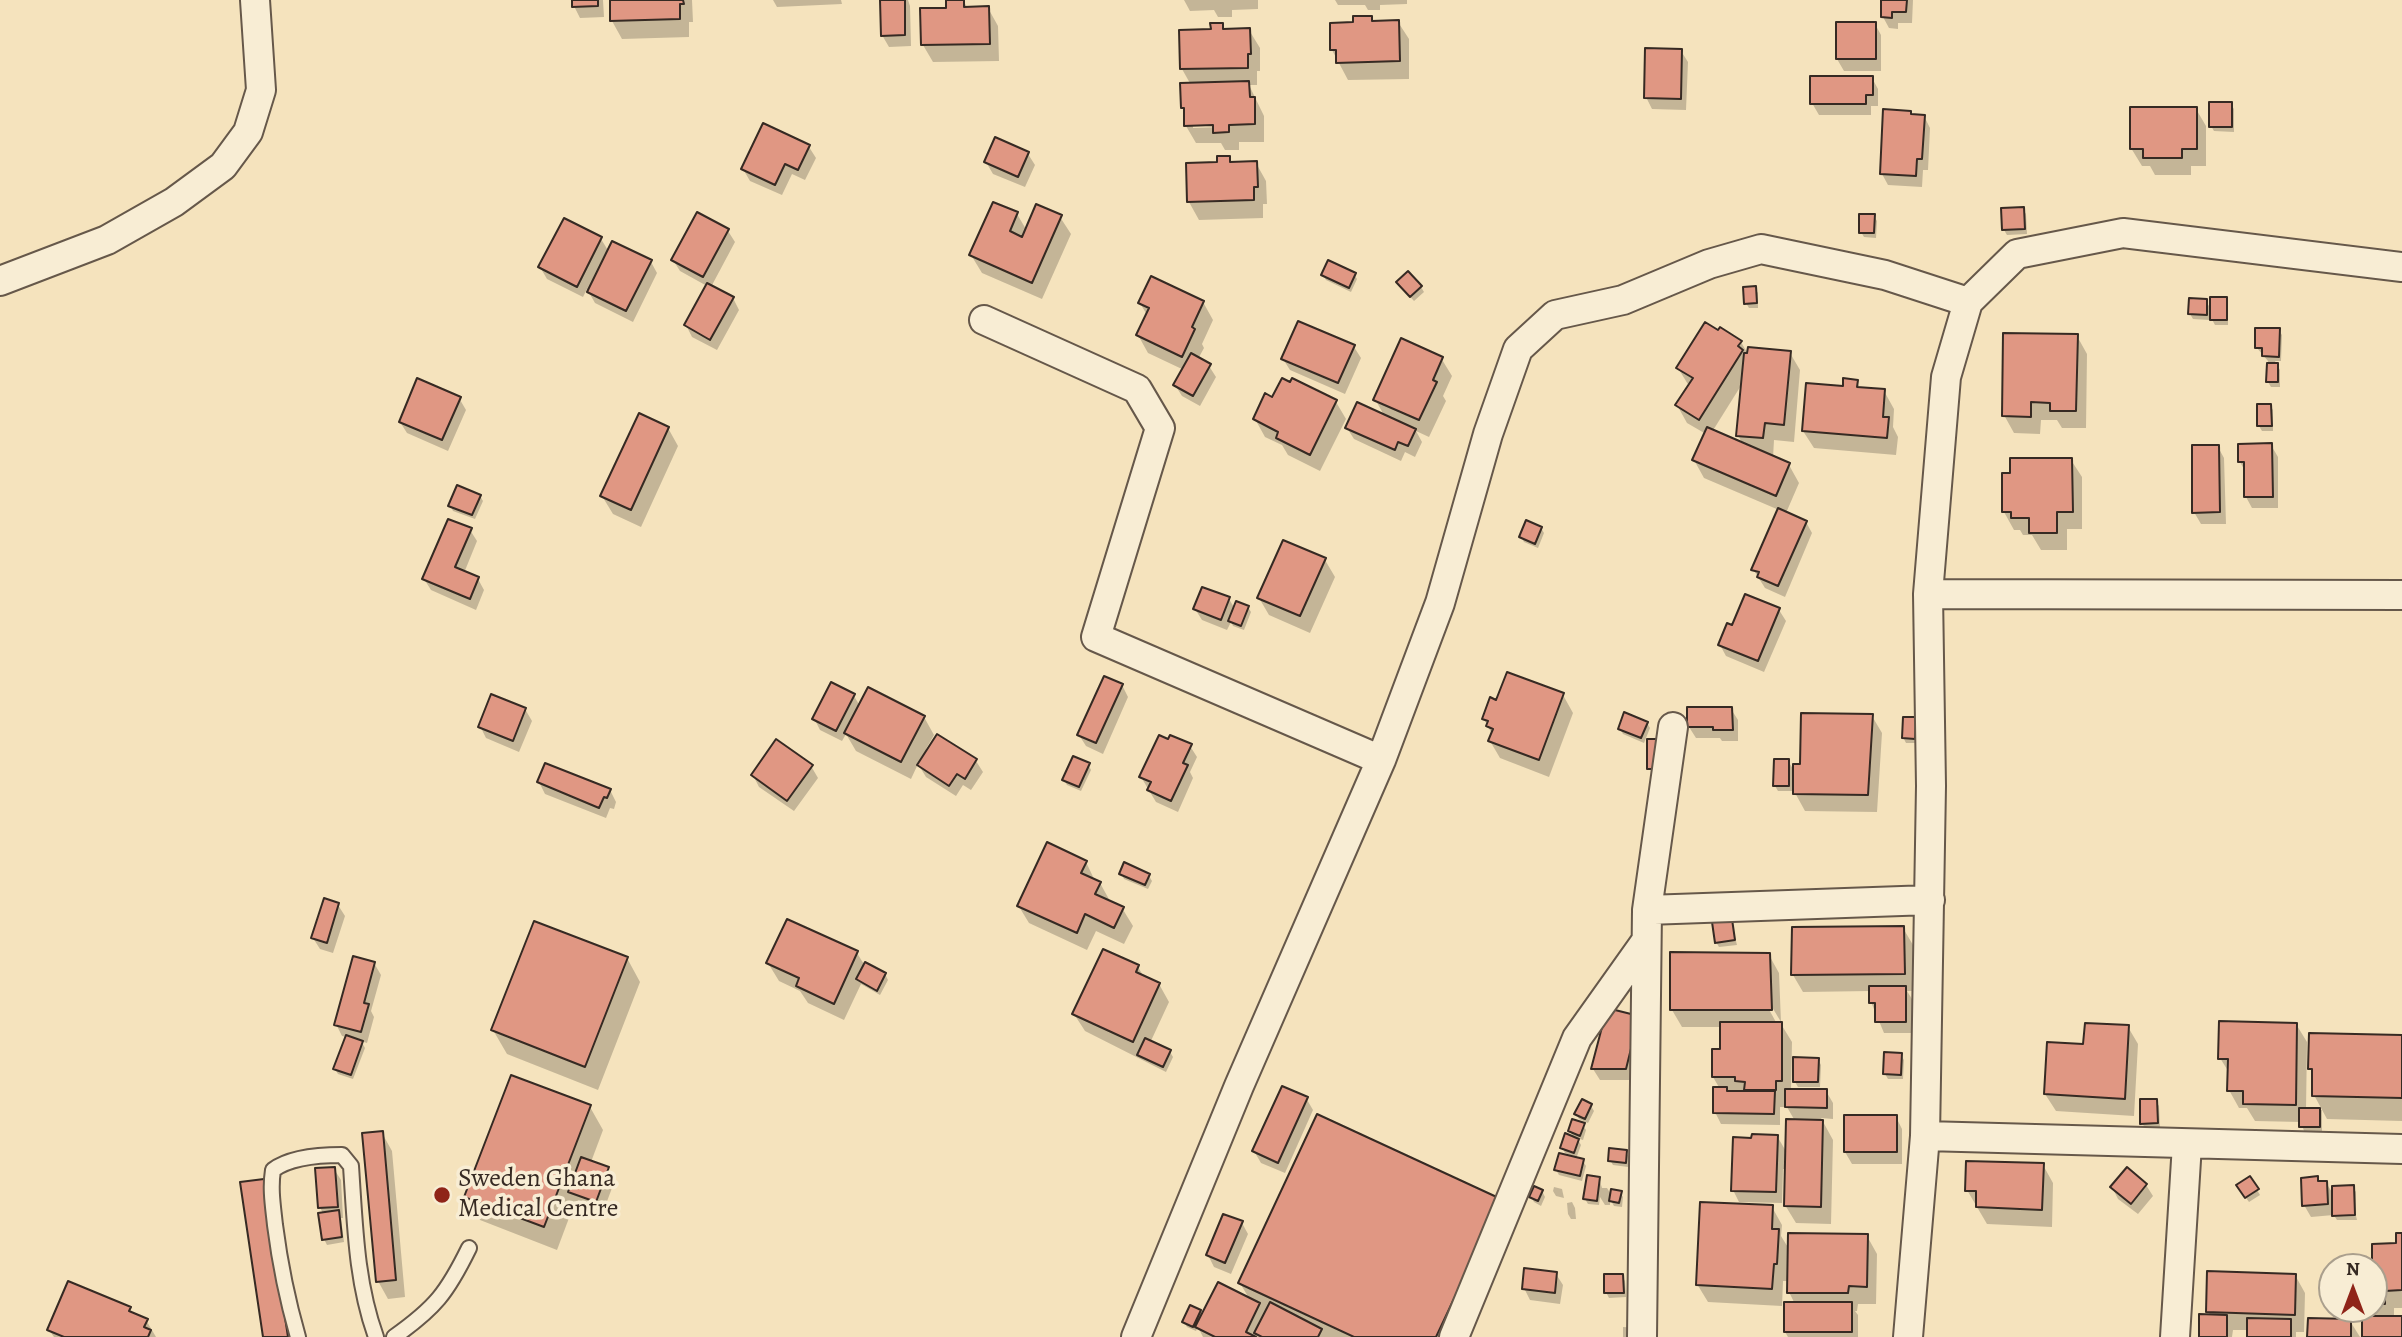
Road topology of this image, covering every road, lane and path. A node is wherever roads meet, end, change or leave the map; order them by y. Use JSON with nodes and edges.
{"nodes":[{"id":1,"x":255,"y":0,"type":"edge"},
{"id":2,"x":2402,"y":267,"type":"edge"},
{"id":3,"x":0,"y":281,"type":"edge"},
{"id":4,"x":1968,"y":302,"type":"junction"},
{"id":5,"x":984,"y":320,"type":"dead end"},
{"id":6,"x":1928,"y":594,"type":"junction"},
{"id":7,"x":2402,"y":595,"type":"edge"},
{"id":8,"x":1673,"y":727,"type":"dead end"},
{"id":9,"x":1381,"y":760,"type":"junction"},
{"id":10,"x":1930,"y":900,"type":"junction"},
{"id":11,"x":1647,"y":910,"type":"junction"},
{"id":12,"x":1646,"y":941,"type":"junction"},
{"id":13,"x":1925,"y":1136,"type":"junction"},
{"id":14,"x":2187,"y":1144,"type":"junction"},
{"id":15,"x":2402,"y":1149,"type":"edge"},
{"id":16,"x":469,"y":1248,"type":"dead end"},
{"id":17,"x":298,"y":1337,"type":"edge"},
{"id":18,"x":376,"y":1337,"type":"edge"},
{"id":19,"x":394,"y":1337,"type":"edge"},
{"id":20,"x":1136,"y":1337,"type":"edge"},
{"id":21,"x":1454,"y":1337,"type":"edge"},
{"id":22,"x":1642,"y":1337,"type":"edge"},
{"id":23,"x":1908,"y":1337,"type":"edge"},
{"id":24,"x":2175,"y":1337,"type":"edge"}],
"edges":[{"from":1,"to":3,"type":"street"},
{"from":2,"to":4,"type":"street"},
{"from":4,"to":6,"type":"street"},
{"from":4,"to":9,"type":"street"},
{"from":5,"to":9,"type":"street"},
{"from":6,"to":7,"type":"street"},
{"from":6,"to":10,"type":"street"},
{"from":8,"to":11,"type":"street"},
{"from":9,"to":20,"type":"street"},
{"from":10,"to":11,"type":"street"},
{"from":10,"to":13,"type":"street"},
{"from":11,"to":12,"type":"street"},
{"from":12,"to":21,"type":"street"},
{"from":12,"to":22,"type":"street"},
{"from":13,"to":14,"type":"street"},
{"from":13,"to":23,"type":"street"},
{"from":14,"to":15,"type":"street"},
{"from":14,"to":24,"type":"street"},
{"from":16,"to":19,"type":"lane"},
{"from":17,"to":18,"type":"lane"}]}
